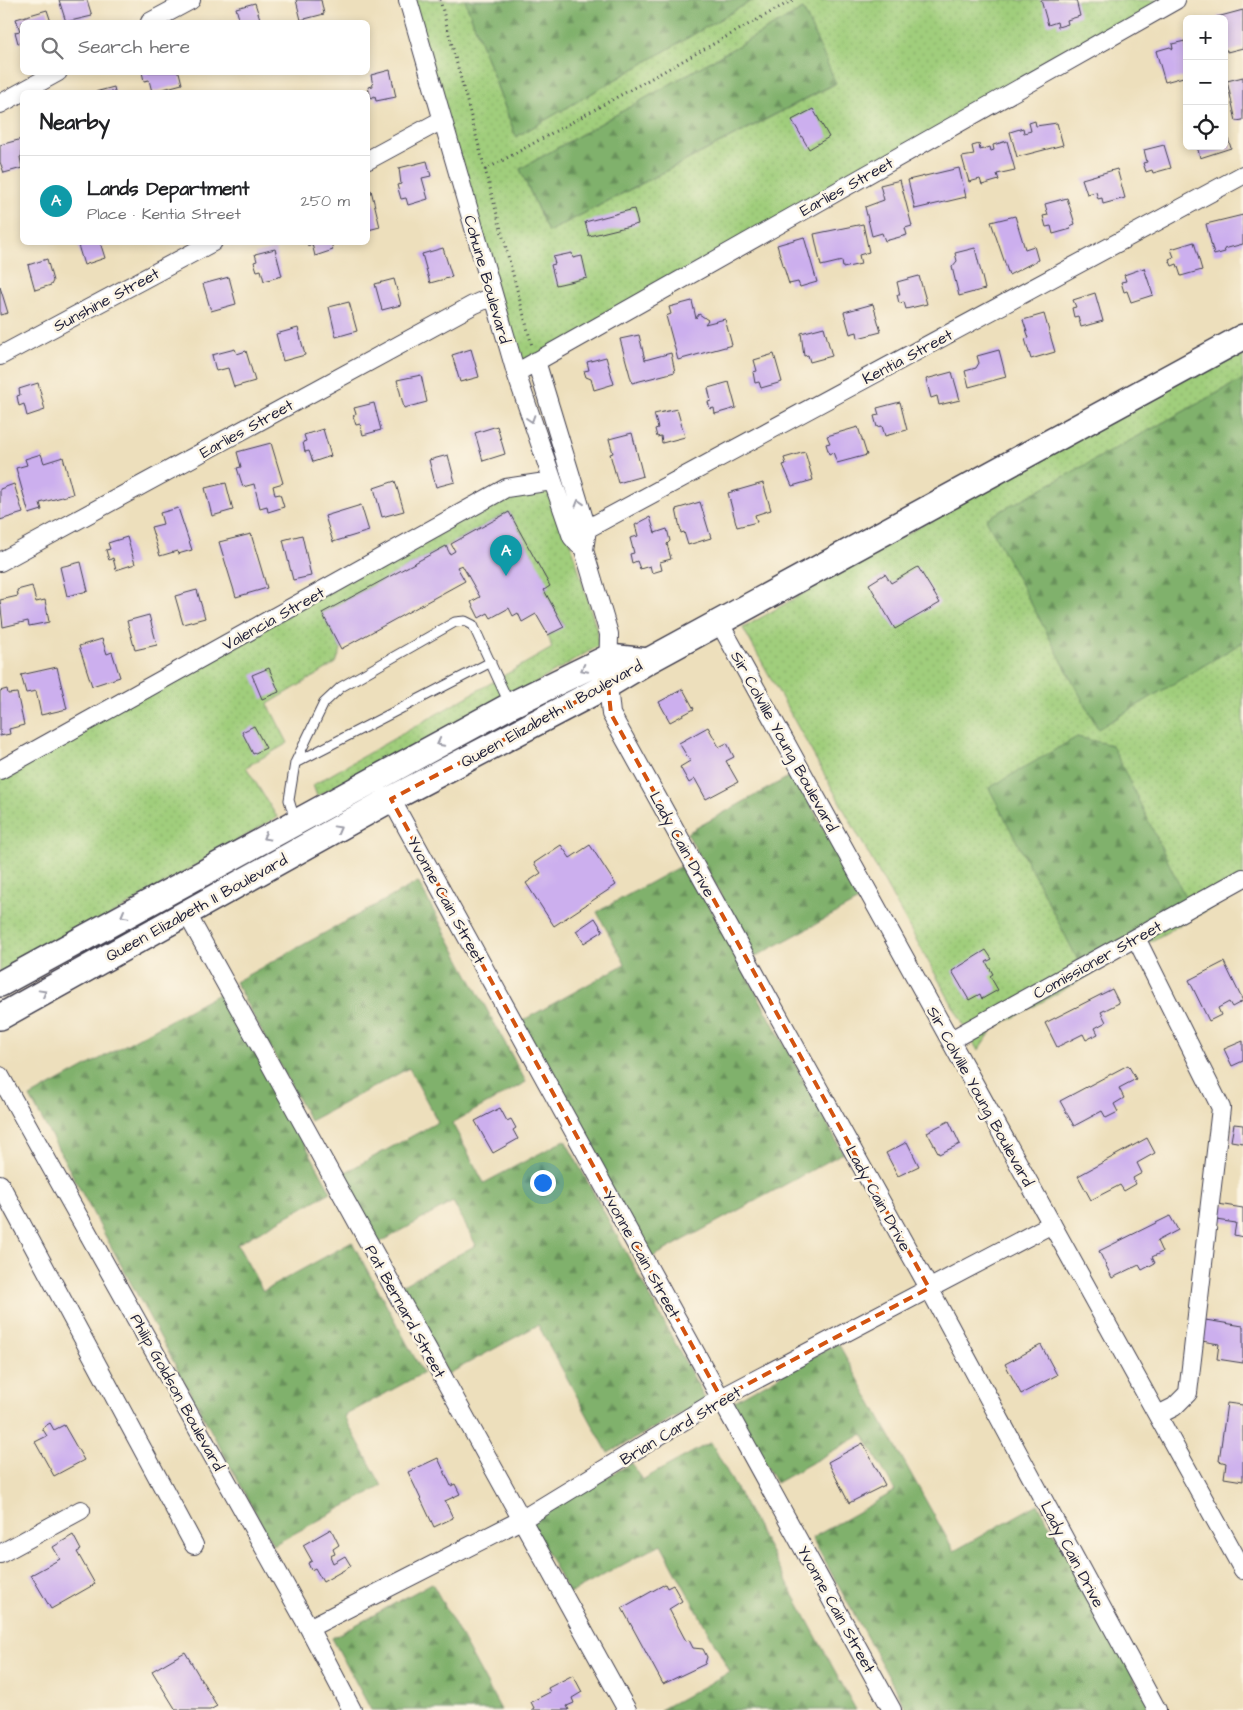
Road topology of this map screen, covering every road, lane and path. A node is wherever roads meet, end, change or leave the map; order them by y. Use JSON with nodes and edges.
{"nodes":[{"id":1,"x":191,"y":0,"type":"edge"},
{"id":2,"x":408,"y":0,"type":"edge"},
{"id":3,"x":440,"y":0,"type":"edge"},
{"id":4,"x":793,"y":0,"type":"edge"},
{"id":5,"x":1176,"y":0,"type":"edge"},
{"id":6,"x":154,"y":20,"type":"edge"},
{"id":7,"x":53,"y":75,"type":"edge"},
{"id":8,"x":25,"y":90,"type":"edge"},
{"id":9,"x":20,"y":93,"type":"edge"},
{"id":10,"x":0,"y":104,"type":"edge"},
{"id":11,"x":442,"y":120,"type":"junction"},
{"id":12,"x":370,"y":159,"type":"edge"},
{"id":13,"x":485,"y":170,"type":"junction"},
{"id":14,"x":1243,"y":175,"type":"edge"},
{"id":15,"x":207,"y":245,"type":"edge"},
{"id":16,"x":492,"y":296,"type":"junction"},
{"id":17,"x":1243,"y":336,"type":"edge"},
{"id":18,"x":0,"y":356,"type":"edge"},
{"id":19,"x":536,"y":361,"type":"junction"},
{"id":20,"x":516,"y":373,"type":"junction"},
{"id":21,"x":552,"y":481,"type":"junction"},
{"id":22,"x":579,"y":533,"type":"junction"},
{"id":23,"x":0,"y":562,"type":"edge"},
{"id":24,"x":719,"y":622,"type":"junction"},
{"id":25,"x":609,"y":657,"type":"junction"},
{"id":26,"x":648,"y":660,"type":"junction"},
{"id":27,"x":491,"y":662,"type":"junction"},
{"id":28,"x":608,"y":685,"type":"junction"},
{"id":29,"x":510,"y":705,"type":"junction"},
{"id":30,"x":523,"y":730,"type":"junction"},
{"id":31,"x":295,"y":763,"type":"junction"},
{"id":32,"x":0,"y":770,"type":"edge"},
{"id":33,"x":391,"y":799,"type":"junction"},
{"id":34,"x":296,"y":820,"type":"junction"},
{"id":35,"x":308,"y":845,"type":"junction"},
{"id":36,"x":1243,"y":878,"type":"edge"},
{"id":37,"x":186,"y":912,"type":"junction"},
{"id":38,"x":1136,"y":938,"type":"junction"},
{"id":39,"x":0,"y":984,"type":"edge"},
{"id":40,"x":0,"y":1017,"type":"edge"},
{"id":41,"x":951,"y":1040,"type":"junction"},
{"id":42,"x":0,"y":1076,"type":"edge"},
{"id":43,"x":0,"y":1184,"type":"edge"},
{"id":44,"x":1052,"y":1224,"type":"junction"},
{"id":45,"x":929,"y":1288,"type":"junction"},
{"id":46,"x":721,"y":1398,"type":"junction"},
{"id":47,"x":1158,"y":1415,"type":"junction"},
{"id":48,"x":81,"y":1510,"type":"dead end"},
{"id":49,"x":521,"y":1520,"type":"junction"},
{"id":50,"x":194,"y":1545,"type":"dead end"},
{"id":51,"x":0,"y":1554,"type":"edge"},
{"id":52,"x":1243,"y":1570,"type":"edge"},
{"id":53,"x":309,"y":1628,"type":"junction"},
{"id":54,"x":352,"y":1710,"type":"edge"},
{"id":55,"x":627,"y":1710,"type":"edge"},
{"id":56,"x":892,"y":1710,"type":"edge"},
{"id":57,"x":1158,"y":1710,"type":"edge"}],
"edges":[{"from":1,"to":6,"type":"street"},
{"from":2,"to":11,"type":"street","name":"Cohune Boulevard"},
{"from":3,"to":13,"type":"path"},
{"from":4,"to":13,"type":"path"},
{"from":5,"to":19,"type":"street","name":"Earlies Street"},
{"from":7,"to":8,"type":"street"},
{"from":9,"to":10,"type":"street"},
{"from":11,"to":12,"type":"street"},
{"from":11,"to":16,"type":"street","name":"Cohune Boulevard"},
{"from":13,"to":19,"type":"path"},
{"from":14,"to":22,"type":"street","name":"Kentia Street"},
{"from":15,"to":18,"type":"street","name":"Sunshine Street"},
{"from":16,"to":20,"type":"street","name":"Cohune Boulevard"},
{"from":16,"to":23,"type":"street","name":"Earlies Street"},
{"from":17,"to":24,"type":"street"},
{"from":19,"to":20,"type":"street","name":"Earlies Street"},
{"from":22,"to":19,"type":"street","name":"Cohune Boulevard","one_way":true},
{"from":20,"to":21,"type":"street","name":"Cohune Boulevard","one_way":true},
{"from":21,"to":22,"type":"street","name":"Cohune Boulevard"},
{"from":21,"to":32,"type":"street","name":"Valencia Street"},
{"from":22,"to":25,"type":"street","name":"Cohune Boulevard"},
{"from":24,"to":26,"type":"street"},
{"from":24,"to":41,"type":"street","name":"Sir Colville Young Boulevard"},
{"from":25,"to":26,"type":"street","name":"Queen Elizabeth II Boulevard"},
{"from":25,"to":28,"type":"street","name":"Lady Cain Drive"},
{"from":25,"to":29,"type":"street","name":"Queen Elizabeth II Boulevard","one_way":true},
{"from":26,"to":28,"type":"street","name":"Queen Elizabeth II Boulevard"},
{"from":27,"to":29,"type":"lane"},
{"from":27,"to":31,"type":"lane"},
{"from":27,"to":31,"type":"lane"},
{"from":28,"to":30,"type":"street","name":"Queen Elizabeth II Boulevard"},
{"from":28,"to":45,"type":"street","name":"Lady Cain Drive"},
{"from":29,"to":30,"type":"street"},
{"from":29,"to":34,"type":"street","name":"Queen Elizabeth II Boulevard","one_way":true},
{"from":30,"to":33,"type":"street","name":"Queen Elizabeth II Boulevard"},
{"from":31,"to":34,"type":"lane"},
{"from":35,"to":33,"type":"street","name":"Queen Elizabeth II Boulevard","one_way":true},
{"from":33,"to":46,"type":"street","name":"Yvonne Cain Street"},
{"from":34,"to":35,"type":"street"},
{"from":34,"to":39,"type":"street","name":"Queen Elizabeth II Boulevard","one_way":true},
{"from":35,"to":37,"type":"street","name":"Queen Elizabeth II Boulevard"},
{"from":36,"to":38,"type":"street","name":"Comissioner Street"},
{"from":40,"to":37,"type":"street","name":"Queen Elizabeth II Boulevard","one_way":true},
{"from":37,"to":49,"type":"street","name":"Pat Bernard Street"},
{"from":38,"to":41,"type":"street","name":"Comissioner Street"},
{"from":38,"to":47,"type":"street"},
{"from":41,"to":44,"type":"street","name":"Sir Colville Young Boulevard"},
{"from":42,"to":53,"type":"street","name":"Philip Goldson Boulevard"},
{"from":43,"to":50,"type":"street"},
{"from":44,"to":45,"type":"street","name":"Brian Card Street"},
{"from":44,"to":47,"type":"street","name":"Sir Colville Young Boulevard"},
{"from":45,"to":46,"type":"street","name":"Brian Card Street"},
{"from":45,"to":57,"type":"street","name":"Lady Cain Drive"},
{"from":46,"to":49,"type":"street","name":"Brian Card Street"},
{"from":46,"to":56,"type":"street","name":"Yvonne Cain Street"},
{"from":47,"to":52,"type":"street","name":"Sir Colville Young Boulevard"},
{"from":48,"to":51,"type":"street"},
{"from":49,"to":53,"type":"street","name":"Brian Card Street"},
{"from":49,"to":55,"type":"street","name":"Pat Bernard Street"},
{"from":53,"to":54,"type":"street","name":"Philip Goldson Boulevard"}]}
